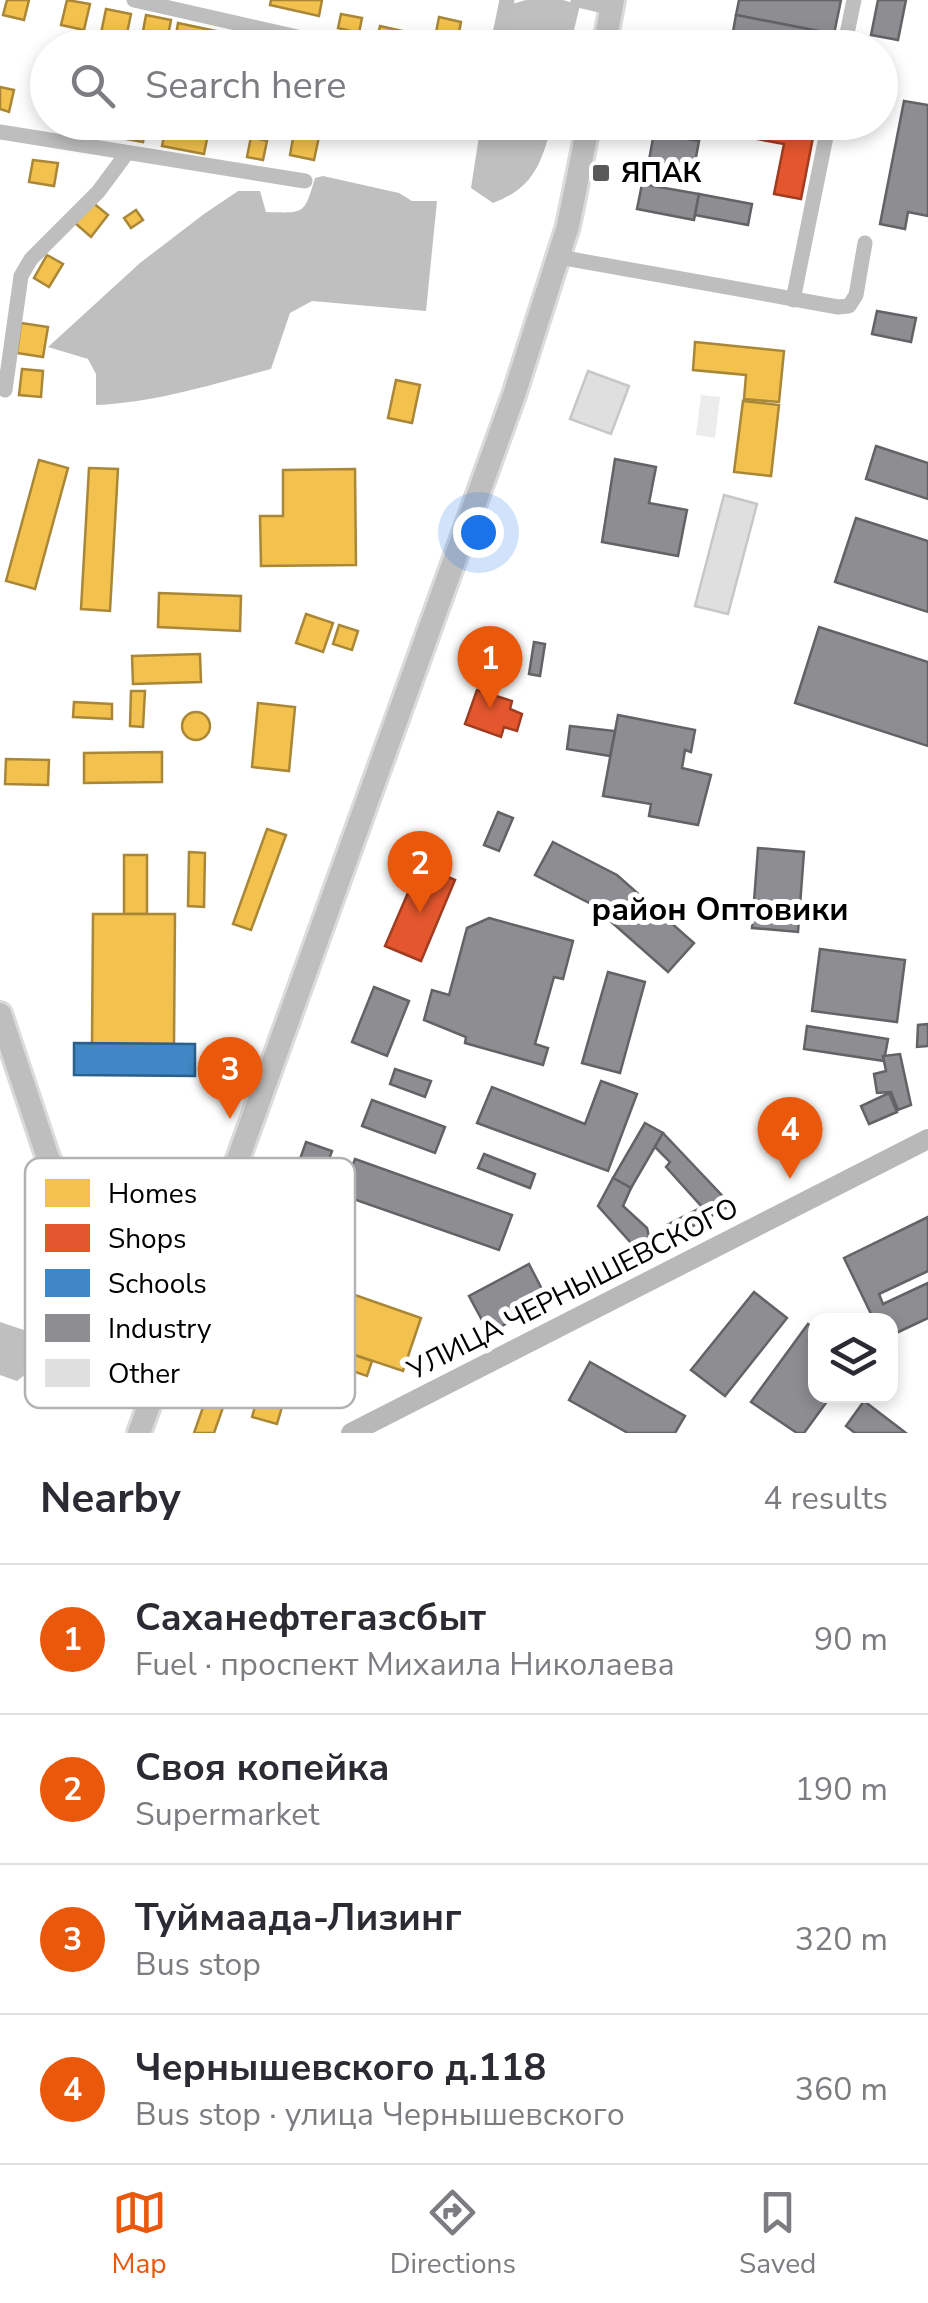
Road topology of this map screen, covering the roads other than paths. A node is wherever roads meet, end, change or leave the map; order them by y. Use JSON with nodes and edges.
{"nodes":[{"id":1,"x":134,"y":0,"type":"edge"},
{"id":2,"x":508,"y":0,"type":"edge"},
{"id":3,"x":578,"y":0,"type":"edge"},
{"id":4,"x":854,"y":0,"type":"edge"},
{"id":5,"x":612,"y":4,"type":"edge"},
{"id":6,"x":266,"y":30,"type":"edge"},
{"id":7,"x":501,"y":30,"type":"edge"},
{"id":8,"x":607,"y":30,"type":"edge"},
{"id":9,"x":848,"y":30,"type":"edge"},
{"id":10,"x":0,"y":132,"type":"edge"},
{"id":11,"x":30,"y":137,"type":"edge"},
{"id":12,"x":46,"y":140,"type":"edge"},
{"id":13,"x":585,"y":140,"type":"edge"},
{"id":14,"x":825,"y":140,"type":"edge"},
{"id":15,"x":127,"y":154,"type":"junction"},
{"id":16,"x":305,"y":181,"type":"dead end"},
{"id":17,"x":866,"y":243,"type":"dead end"},
{"id":18,"x":559,"y":258,"type":"junction"},
{"id":19,"x":792,"y":300,"type":"junction"},
{"id":20,"x":5,"y":390,"type":"dead end"},
{"id":21,"x":0,"y":1014,"type":"edge"},
{"id":22,"x":928,"y":1139,"type":"edge"},
{"id":23,"x":48,"y":1158,"type":"edge"},
{"id":24,"x":238,"y":1158,"type":"edge"},
{"id":25,"x":148,"y":1408,"type":"edge"},
{"id":26,"x":139,"y":1433,"type":"edge"},
{"id":27,"x":350,"y":1433,"type":"edge"}],
"edges":[{"from":1,"to":6,"type":"street"},
{"from":2,"to":7,"type":"street"},
{"from":3,"to":5,"type":"street"},
{"from":4,"to":9,"type":"street"},
{"from":5,"to":8,"type":"main road"},
{"from":10,"to":11,"type":"street"},
{"from":12,"to":15,"type":"street"},
{"from":13,"to":18,"type":"main road"},
{"from":14,"to":19,"type":"street"},
{"from":15,"to":16,"type":"street"},
{"from":15,"to":20,"type":"street"},
{"from":17,"to":19,"type":"street"},
{"from":18,"to":19,"type":"street"},
{"from":18,"to":24,"type":"main road"},
{"from":21,"to":23,"type":"main road"},
{"from":22,"to":27,"type":"main road","name":"УЛИЦА ЧЕРНЫШЕВСКОГО"},
{"from":25,"to":26,"type":"main road"}]}
